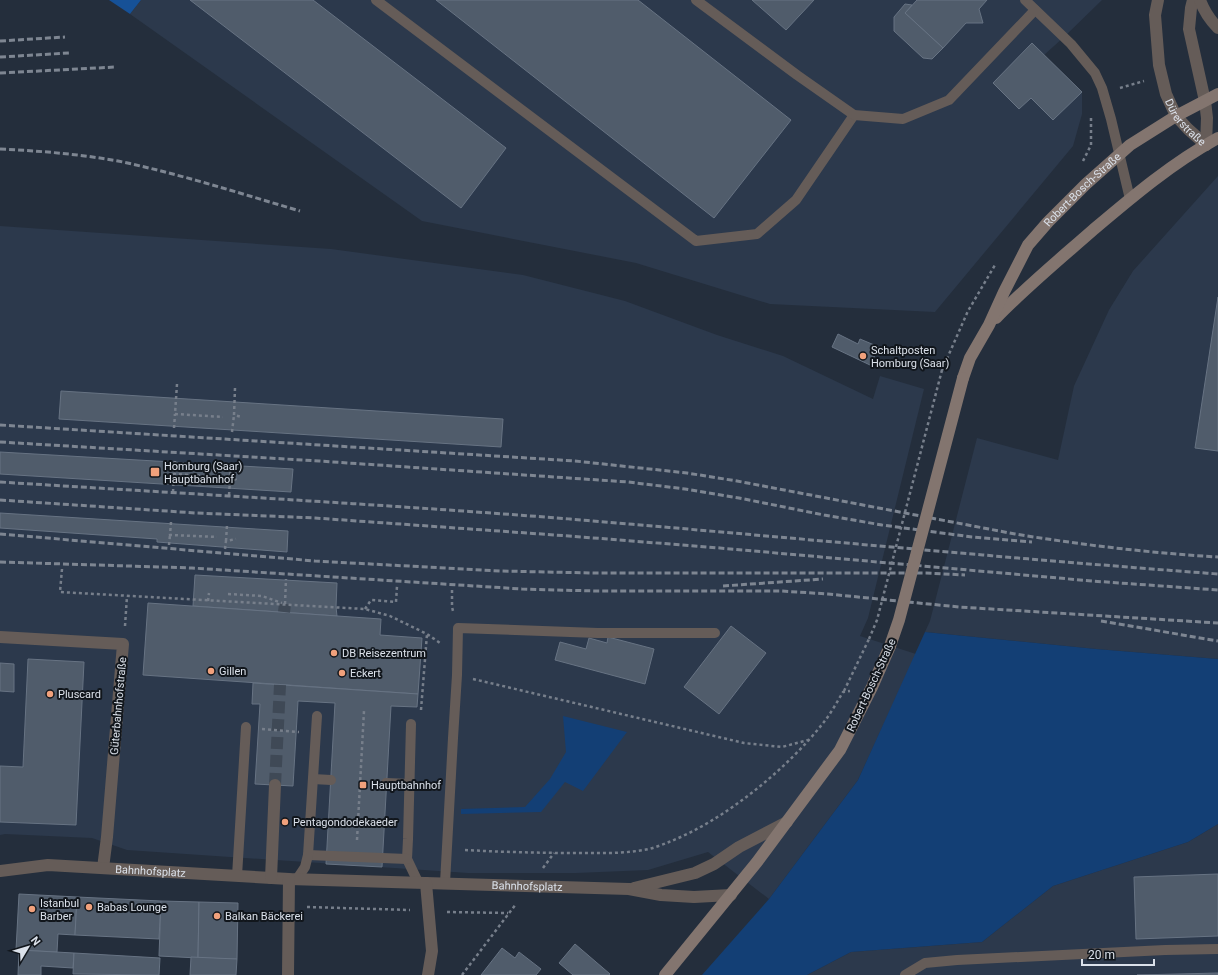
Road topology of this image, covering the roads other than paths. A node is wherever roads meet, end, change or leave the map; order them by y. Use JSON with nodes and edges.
{"nodes":[{"id":1,"x":376,"y":0,"type":"edge"},
{"id":2,"x":696,"y":0,"type":"edge"},
{"id":3,"x":1025,"y":0,"type":"edge"},
{"id":4,"x":1158,"y":0,"type":"edge"},
{"id":5,"x":1200,"y":0,"type":"edge"},
{"id":6,"x":1191,"y":3,"type":"edge"},
{"id":7,"x":1035,"y":10,"type":"junction"},
{"id":8,"x":1218,"y":28,"type":"edge"},
{"id":9,"x":1218,"y":94,"type":"edge"},
{"id":10,"x":1205,"y":101,"type":"junction"},
{"id":11,"x":854,"y":114,"type":"junction"},
{"id":12,"x":1176,"y":116,"type":"junction"},
{"id":13,"x":1218,"y":138,"type":"edge"},
{"id":14,"x":1206,"y":145,"type":"junction"},
{"id":15,"x":1120,"y":154,"type":"junction"},
{"id":16,"x":1130,"y":199,"type":"junction"},
{"id":17,"x":989,"y":325,"type":"junction"},
{"id":18,"x":715,"y":633,"type":"dead end"},
{"id":19,"x":0,"y":637,"type":"edge"},
{"id":20,"x":317,"y":716,"type":"dead end"},
{"id":21,"x":411,"y":724,"type":"road end"},
{"id":22,"x":246,"y":727,"type":"road end"},
{"id":23,"x":313,"y":779,"type":"junction"},
{"id":24,"x":331,"y":780,"type":"dead end"},
{"id":25,"x":386,"y":783,"type":"dead end"},
{"id":26,"x":410,"y":784,"type":"junction"},
{"id":27,"x":276,"y":785,"type":"tunnel mouth"},
{"id":28,"x":787,"y":822,"type":"junction"},
{"id":29,"x":308,"y":855,"type":"junction"},
{"id":30,"x":407,"y":859,"type":"junction"},
{"id":31,"x":103,"y":868,"type":"junction"},
{"id":32,"x":6,"y":870,"type":"edge"},
{"id":33,"x":0,"y":876,"type":"edge"},
{"id":34,"x":237,"y":876,"type":"junction"},
{"id":35,"x":271,"y":878,"type":"junction"},
{"id":36,"x":293,"y":879,"type":"junction"},
{"id":37,"x":422,"y":883,"type":"junction"},
{"id":38,"x":445,"y":883,"type":"junction"},
{"id":39,"x":629,"y":889,"type":"junction"},
{"id":40,"x":731,"y":895,"type":"junction"},
{"id":41,"x":1218,"y":949,"type":"edge"},
{"id":42,"x":288,"y":975,"type":"edge"},
{"id":43,"x":428,"y":975,"type":"edge"},
{"id":44,"x":665,"y":975,"type":"edge"},
{"id":45,"x":905,"y":975,"type":"edge"}],
"edges":[{"from":1,"to":11,"type":"lane"},
{"from":2,"to":11,"type":"lane"},
{"from":3,"to":7,"type":"lane"},
{"from":4,"to":12,"type":"street","name":"Dürerstraße"},
{"from":5,"to":8,"type":"street"},
{"from":6,"to":10,"type":"street","name":"Dürerstraße"},
{"from":7,"to":11,"type":"lane"},
{"from":7,"to":15,"type":"lane"},
{"from":9,"to":10,"type":"main road","name":"Robert-Bosch-Straße"},
{"from":10,"to":12,"type":"main road","name":"Robert-Bosch-Straße"},
{"from":10,"to":14,"type":"street","name":"Dürerstraße"},
{"from":12,"to":14,"type":"street","name":"Dürerstraße"},
{"from":12,"to":15,"type":"main road","name":"Robert-Bosch-Straße"},
{"from":13,"to":14,"type":"main road","name":"Robert-Bosch-Straße"},
{"from":14,"to":16,"type":"main road","name":"Robert-Bosch-Straße"},
{"from":15,"to":16,"type":"lane"},
{"from":15,"to":17,"type":"main road","name":"Robert-Bosch-Straße"},
{"from":16,"to":17,"type":"main road","name":"Robert-Bosch-Straße"},
{"from":17,"to":28,"type":"main road","name":"Robert-Bosch-Straße","bridge":true},
{"from":18,"to":38,"type":"lane"},
{"from":19,"to":31,"type":"street","name":"Güterbahnhofstraße"},
{"from":20,"to":23,"type":"lane"},
{"from":21,"to":26,"type":"lane"},
{"from":22,"to":34,"type":"lane"},
{"from":23,"to":24,"type":"lane"},
{"from":23,"to":29,"type":"lane"},
{"from":25,"to":26,"type":"lane"},
{"from":26,"to":30,"type":"lane"},
{"from":27,"to":35,"type":"street"},
{"from":28,"to":39,"type":"street"},
{"from":28,"to":40,"type":"main road","name":"Robert-Bosch-Straße"},
{"from":29,"to":30,"type":"lane"},
{"from":29,"to":36,"type":"lane"},
{"from":30,"to":37,"type":"lane"},
{"from":31,"to":32,"type":"street","name":"Bahnhofsplatz"},
{"from":31,"to":34,"type":"street","name":"Bahnhofsplatz"},
{"from":32,"to":33,"type":"street","name":"Bahnhofsplatz"},
{"from":34,"to":35,"type":"street","name":"Bahnhofsplatz"},
{"from":35,"to":36,"type":"street","name":"Bahnhofsplatz"},
{"from":36,"to":37,"type":"street","name":"Bahnhofsplatz"},
{"from":36,"to":42,"type":"street"},
{"from":37,"to":38,"type":"street","name":"Bahnhofsplatz"},
{"from":37,"to":43,"type":"street"},
{"from":38,"to":39,"type":"street","name":"Bahnhofsplatz"},
{"from":39,"to":40,"type":"street"},
{"from":40,"to":44,"type":"main road","name":"Robert-Bosch-Straße"},
{"from":41,"to":45,"type":"lane"}]}
